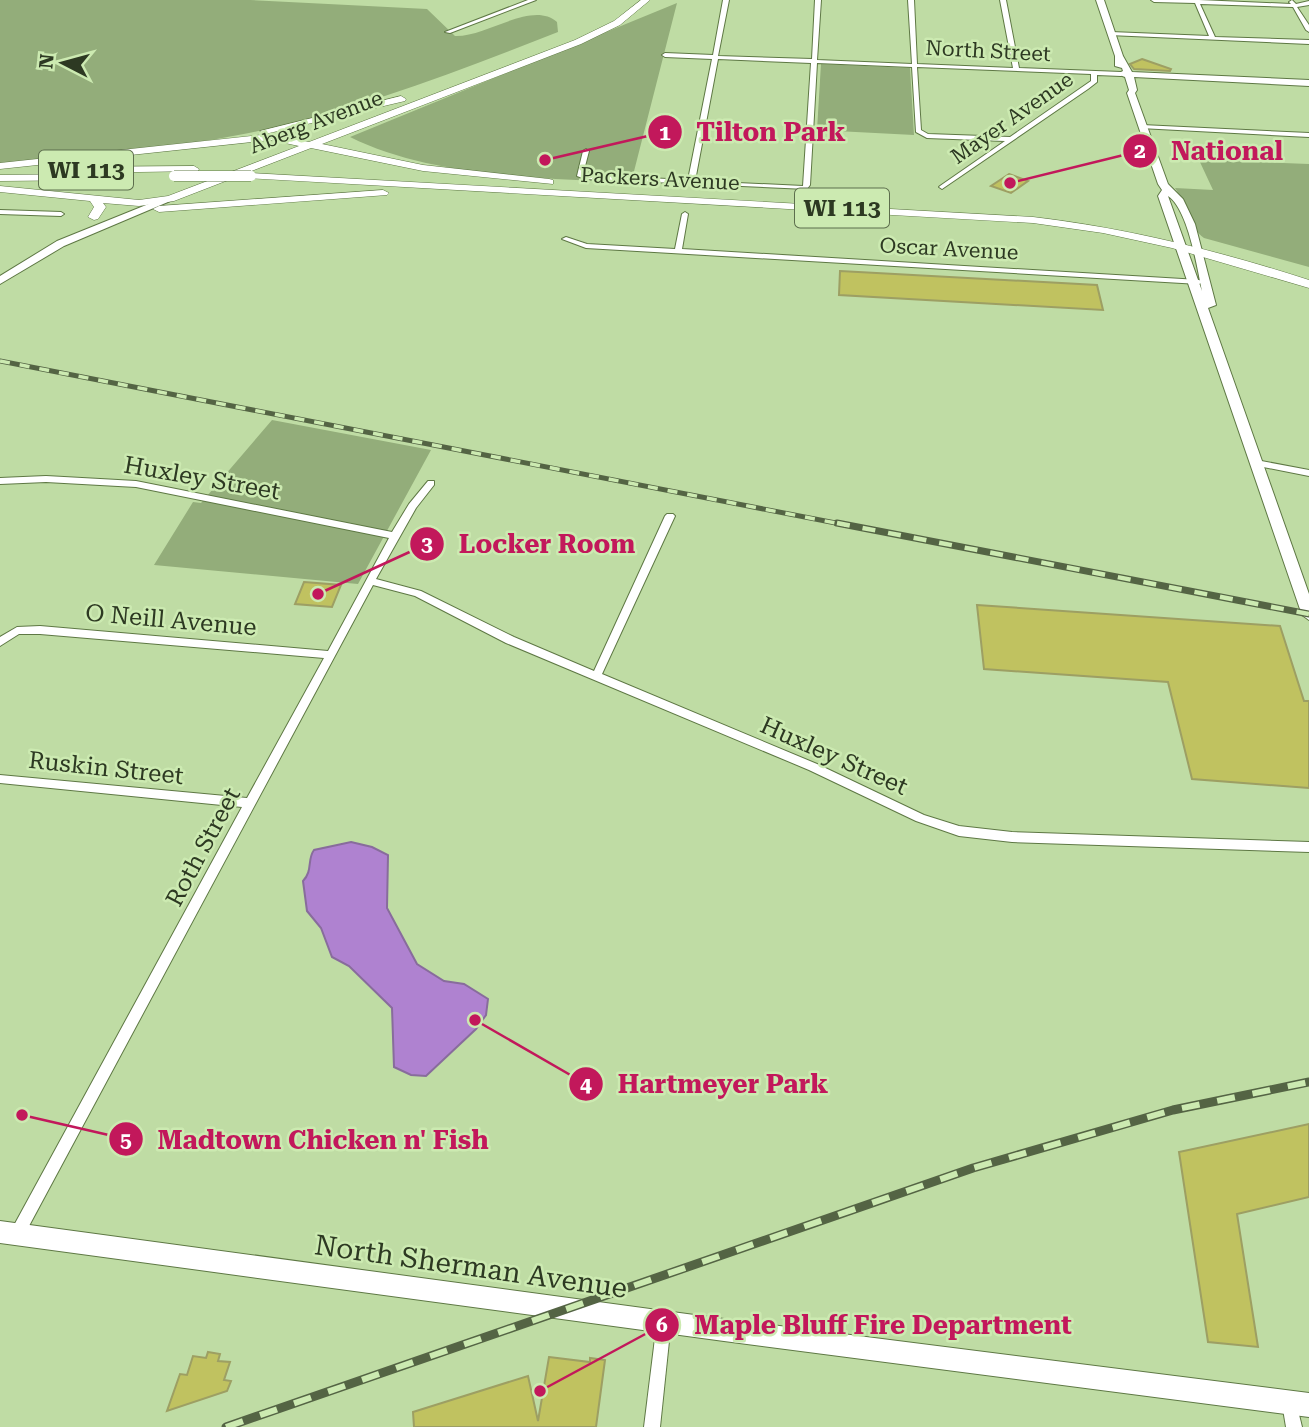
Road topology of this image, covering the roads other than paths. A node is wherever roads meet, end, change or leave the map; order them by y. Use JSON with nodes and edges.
{"nodes":[{"id":1,"x":533,"y":0,"type":"edge"},
{"id":2,"x":646,"y":0,"type":"edge"},
{"id":3,"x":726,"y":0,"type":"edge"},
{"id":4,"x":818,"y":0,"type":"edge"},
{"id":5,"x":911,"y":0,"type":"edge"},
{"id":6,"x":1003,"y":0,"type":"edge"},
{"id":7,"x":1100,"y":0,"type":"edge"},
{"id":8,"x":1154,"y":0,"type":"edge"},
{"id":9,"x":1197,"y":1,"type":"edge"},
{"id":10,"x":1293,"y":3,"type":"edge"},
{"id":11,"x":1309,"y":3,"type":"edge"},
{"id":12,"x":603,"y":17,"type":"dead end"},
{"id":13,"x":1309,"y":30,"type":"edge"},
{"id":14,"x":448,"y":32,"type":"dead end"},
{"id":15,"x":1111,"y":34,"type":"junction"},
{"id":16,"x":1213,"y":38,"type":"junction"},
{"id":17,"x":1309,"y":42,"type":"edge"},
{"id":18,"x":666,"y":55,"type":"dead end"},
{"id":19,"x":715,"y":57,"type":"junction"},
{"id":20,"x":814,"y":61,"type":"junction"},
{"id":21,"x":915,"y":65,"type":"junction"},
{"id":22,"x":1016,"y":70,"type":"junction"},
{"id":23,"x":1094,"y":73,"type":"junction"},
{"id":24,"x":1125,"y":75,"type":"junction"},
{"id":25,"x":1309,"y":83,"type":"edge"},
{"id":26,"x":401,"y":99,"type":"junction"},
{"id":27,"x":1142,"y":127,"type":"junction"},
{"id":28,"x":342,"y":132,"type":"junction"},
{"id":29,"x":1309,"y":135,"type":"edge"},
{"id":30,"x":1010,"y":139,"type":"junction"},
{"id":31,"x":291,"y":141,"type":"junction"},
{"id":32,"x":308,"y":145,"type":"junction"},
{"id":33,"x":164,"y":150,"type":"junction"},
{"id":34,"x":586,"y":151,"type":"dead end"},
{"id":35,"x":256,"y":155,"type":"junction"},
{"id":36,"x":386,"y":160,"type":"junction"},
{"id":37,"x":0,"y":168,"type":"edge"},
{"id":38,"x":0,"y":178,"type":"edge"},
{"id":39,"x":580,"y":181,"type":"junction"},
{"id":40,"x":691,"y":183,"type":"junction"},
{"id":41,"x":942,"y":187,"type":"dead end"},
{"id":42,"x":0,"y":189,"type":"edge"},
{"id":43,"x":519,"y":191,"type":"junction"},
{"id":44,"x":1167,"y":191,"type":"junction"},
{"id":45,"x":93,"y":198,"type":"junction"},
{"id":46,"x":173,"y":198,"type":"junction"},
{"id":47,"x":136,"y":206,"type":"junction"},
{"id":48,"x":204,"y":206,"type":"junction"},
{"id":49,"x":0,"y":212,"type":"edge"},
{"id":50,"x":61,"y":214,"type":"dead end"},
{"id":51,"x":685,"y":214,"type":"dead end"},
{"id":52,"x":94,"y":217,"type":"junction"},
{"id":53,"x":566,"y":239,"type":"dead end"},
{"id":54,"x":1179,"y":241,"type":"junction"},
{"id":55,"x":1196,"y":245,"type":"junction"},
{"id":56,"x":678,"y":250,"type":"junction"},
{"id":57,"x":1309,"y":274,"type":"edge"},
{"id":58,"x":0,"y":281,"type":"edge"},
{"id":59,"x":1199,"y":282,"type":"junction"},
{"id":60,"x":1309,"y":284,"type":"edge"},
{"id":61,"x":1256,"y":463,"type":"junction"},
{"id":62,"x":1309,"y":472,"type":"edge"},
{"id":63,"x":0,"y":481,"type":"edge"},
{"id":64,"x":431,"y":483,"type":"dead end"},
{"id":65,"x":670,"y":516,"type":"dead end"},
{"id":66,"x":396,"y":536,"type":"junction"},
{"id":67,"x":371,"y":581,"type":"junction"},
{"id":68,"x":1309,"y":615,"type":"edge"},
{"id":69,"x":4,"y":639,"type":"edge"},
{"id":70,"x":331,"y":655,"type":"junction"},
{"id":71,"x":596,"y":677,"type":"junction"},
{"id":72,"x":0,"y":779,"type":"edge"},
{"id":73,"x":250,"y":803,"type":"junction"},
{"id":74,"x":1309,"y":847,"type":"edge"},
{"id":75,"x":9,"y":1233,"type":"edge"},
{"id":76,"x":664,"y":1322,"type":"junction"},
{"id":77,"x":1299,"y":1404,"type":"edge"},
{"id":78,"x":652,"y":1427,"type":"edge"},
{"id":79,"x":1294,"y":1427,"type":"edge"}],
"edges":[{"from":1,"to":14,"type":"street"},
{"from":2,"to":28,"type":"main road","name":"Aberg Avenue"},
{"from":3,"to":19,"type":"street"},
{"from":4,"to":20,"type":"street"},
{"from":5,"to":21,"type":"street"},
{"from":6,"to":22,"type":"street"},
{"from":7,"to":15,"type":"street"},
{"from":8,"to":9,"type":"street"},
{"from":9,"to":10,"type":"street"},
{"from":9,"to":16,"type":"street"},
{"from":10,"to":11,"type":"street"},
{"from":10,"to":13,"type":"street"},
{"from":12,"to":26,"type":"main road","name":"Aberg Avenue"},
{"from":15,"to":16,"type":"street"},
{"from":15,"to":24,"type":"street"},
{"from":16,"to":17,"type":"street"},
{"from":18,"to":19,"type":"street","name":"North Street"},
{"from":19,"to":20,"type":"street","name":"North Street"},
{"from":19,"to":40,"type":"street"},
{"from":20,"to":21,"type":"street","name":"North Street"},
{"from":20,"to":40,"type":"street"},
{"from":21,"to":22,"type":"street","name":"North Street"},
{"from":21,"to":30,"type":"street"},
{"from":22,"to":23,"type":"street","name":"North Street"},
{"from":23,"to":24,"type":"street","name":"North Street"},
{"from":23,"to":30,"type":"street","name":"Mayer Avenue"},
{"from":24,"to":25,"type":"street","name":"North Street"},
{"from":24,"to":27,"type":"street"},
{"from":26,"to":31,"type":"main road","name":"Aberg Avenue"},
{"from":26,"to":33,"type":"main road"},
{"from":27,"to":29,"type":"street"},
{"from":27,"to":44,"type":"street"},
{"from":28,"to":32,"type":"main road","name":"Aberg Avenue"},
{"from":28,"to":36,"type":"main road"},
{"from":30,"to":41,"type":"street","name":"Mayer Avenue"},
{"from":31,"to":32,"type":"main road"},
{"from":31,"to":33,"type":"main road"},
{"from":31,"to":35,"type":"main road","name":"Aberg Avenue"},
{"from":32,"to":36,"type":"main road"},
{"from":32,"to":46,"type":"main road","name":"Aberg Avenue"},
{"from":33,"to":37,"type":"main road"},
{"from":34,"to":39,"type":"street"},
{"from":35,"to":46,"type":"main road"},
{"from":35,"to":47,"type":"main road","name":"Aberg Avenue"},
{"from":36,"to":39,"type":"main road"},
{"from":37,"to":39,"type":"main road","name":"Packers Avenue","number":"WI 113"},
{"from":38,"to":43,"type":"main road","name":"Packers Avenue","number":"WI 113","bridge":true},
{"from":39,"to":40,"type":"street"},
{"from":39,"to":54,"type":"main road","name":"Packers Avenue","number":"WI 113"},
{"from":42,"to":45,"type":"main road"},
{"from":43,"to":48,"type":"main road"},
{"from":43,"to":54,"type":"main road","name":"Packers Avenue","number":"WI 113"},
{"from":44,"to":54,"type":"street"},
{"from":44,"to":55,"type":"street"},
{"from":45,"to":47,"type":"main road"},
{"from":45,"to":52,"type":"main road"},
{"from":46,"to":47,"type":"main road"},
{"from":46,"to":48,"type":"main road"},
{"from":47,"to":48,"type":"main road"},
{"from":47,"to":52,"type":"street","name":"Aberg Avenue"},
{"from":47,"to":58,"type":"street","name":"Aberg Avenue"},
{"from":49,"to":50,"type":"street"},
{"from":51,"to":56,"type":"street"},
{"from":52,"to":58,"type":"street","name":"Aberg Avenue"},
{"from":53,"to":56,"type":"street","name":"Oscar Avenue"},
{"from":54,"to":55,"type":"main road","name":"Packers Avenue","number":"WI 113"},
{"from":54,"to":59,"type":"street"},
{"from":55,"to":57,"type":"main road","name":"Packers Avenue","number":"WI 113"},
{"from":55,"to":59,"type":"street"},
{"from":55,"to":60,"type":"main road","name":"Packers Avenue","number":"WI 113"},
{"from":56,"to":59,"type":"street","name":"Oscar Avenue"},
{"from":59,"to":61,"type":"street"},
{"from":61,"to":62,"type":"street"},
{"from":61,"to":68,"type":"street"},
{"from":63,"to":66,"type":"street","name":"Huxley Street"},
{"from":64,"to":66,"type":"street","name":"Roth Street"},
{"from":65,"to":71,"type":"street"},
{"from":66,"to":67,"type":"street","name":"Roth Street"},
{"from":67,"to":70,"type":"street","name":"Roth Street"},
{"from":67,"to":71,"type":"street","name":"Huxley Street"},
{"from":69,"to":70,"type":"street","name":"O Neill Avenue"},
{"from":70,"to":73,"type":"street","name":"Roth Street"},
{"from":71,"to":74,"type":"street","name":"Huxley Street"},
{"from":72,"to":73,"type":"street","name":"Ruskin Street"},
{"from":73,"to":75,"type":"street","name":"Roth Street"},
{"from":75,"to":76,"type":"street","name":"North Sherman Avenue"},
{"from":76,"to":77,"type":"street","name":"North Sherman Avenue"},
{"from":76,"to":78,"type":"street"},
{"from":77,"to":79,"type":"street"}]}
